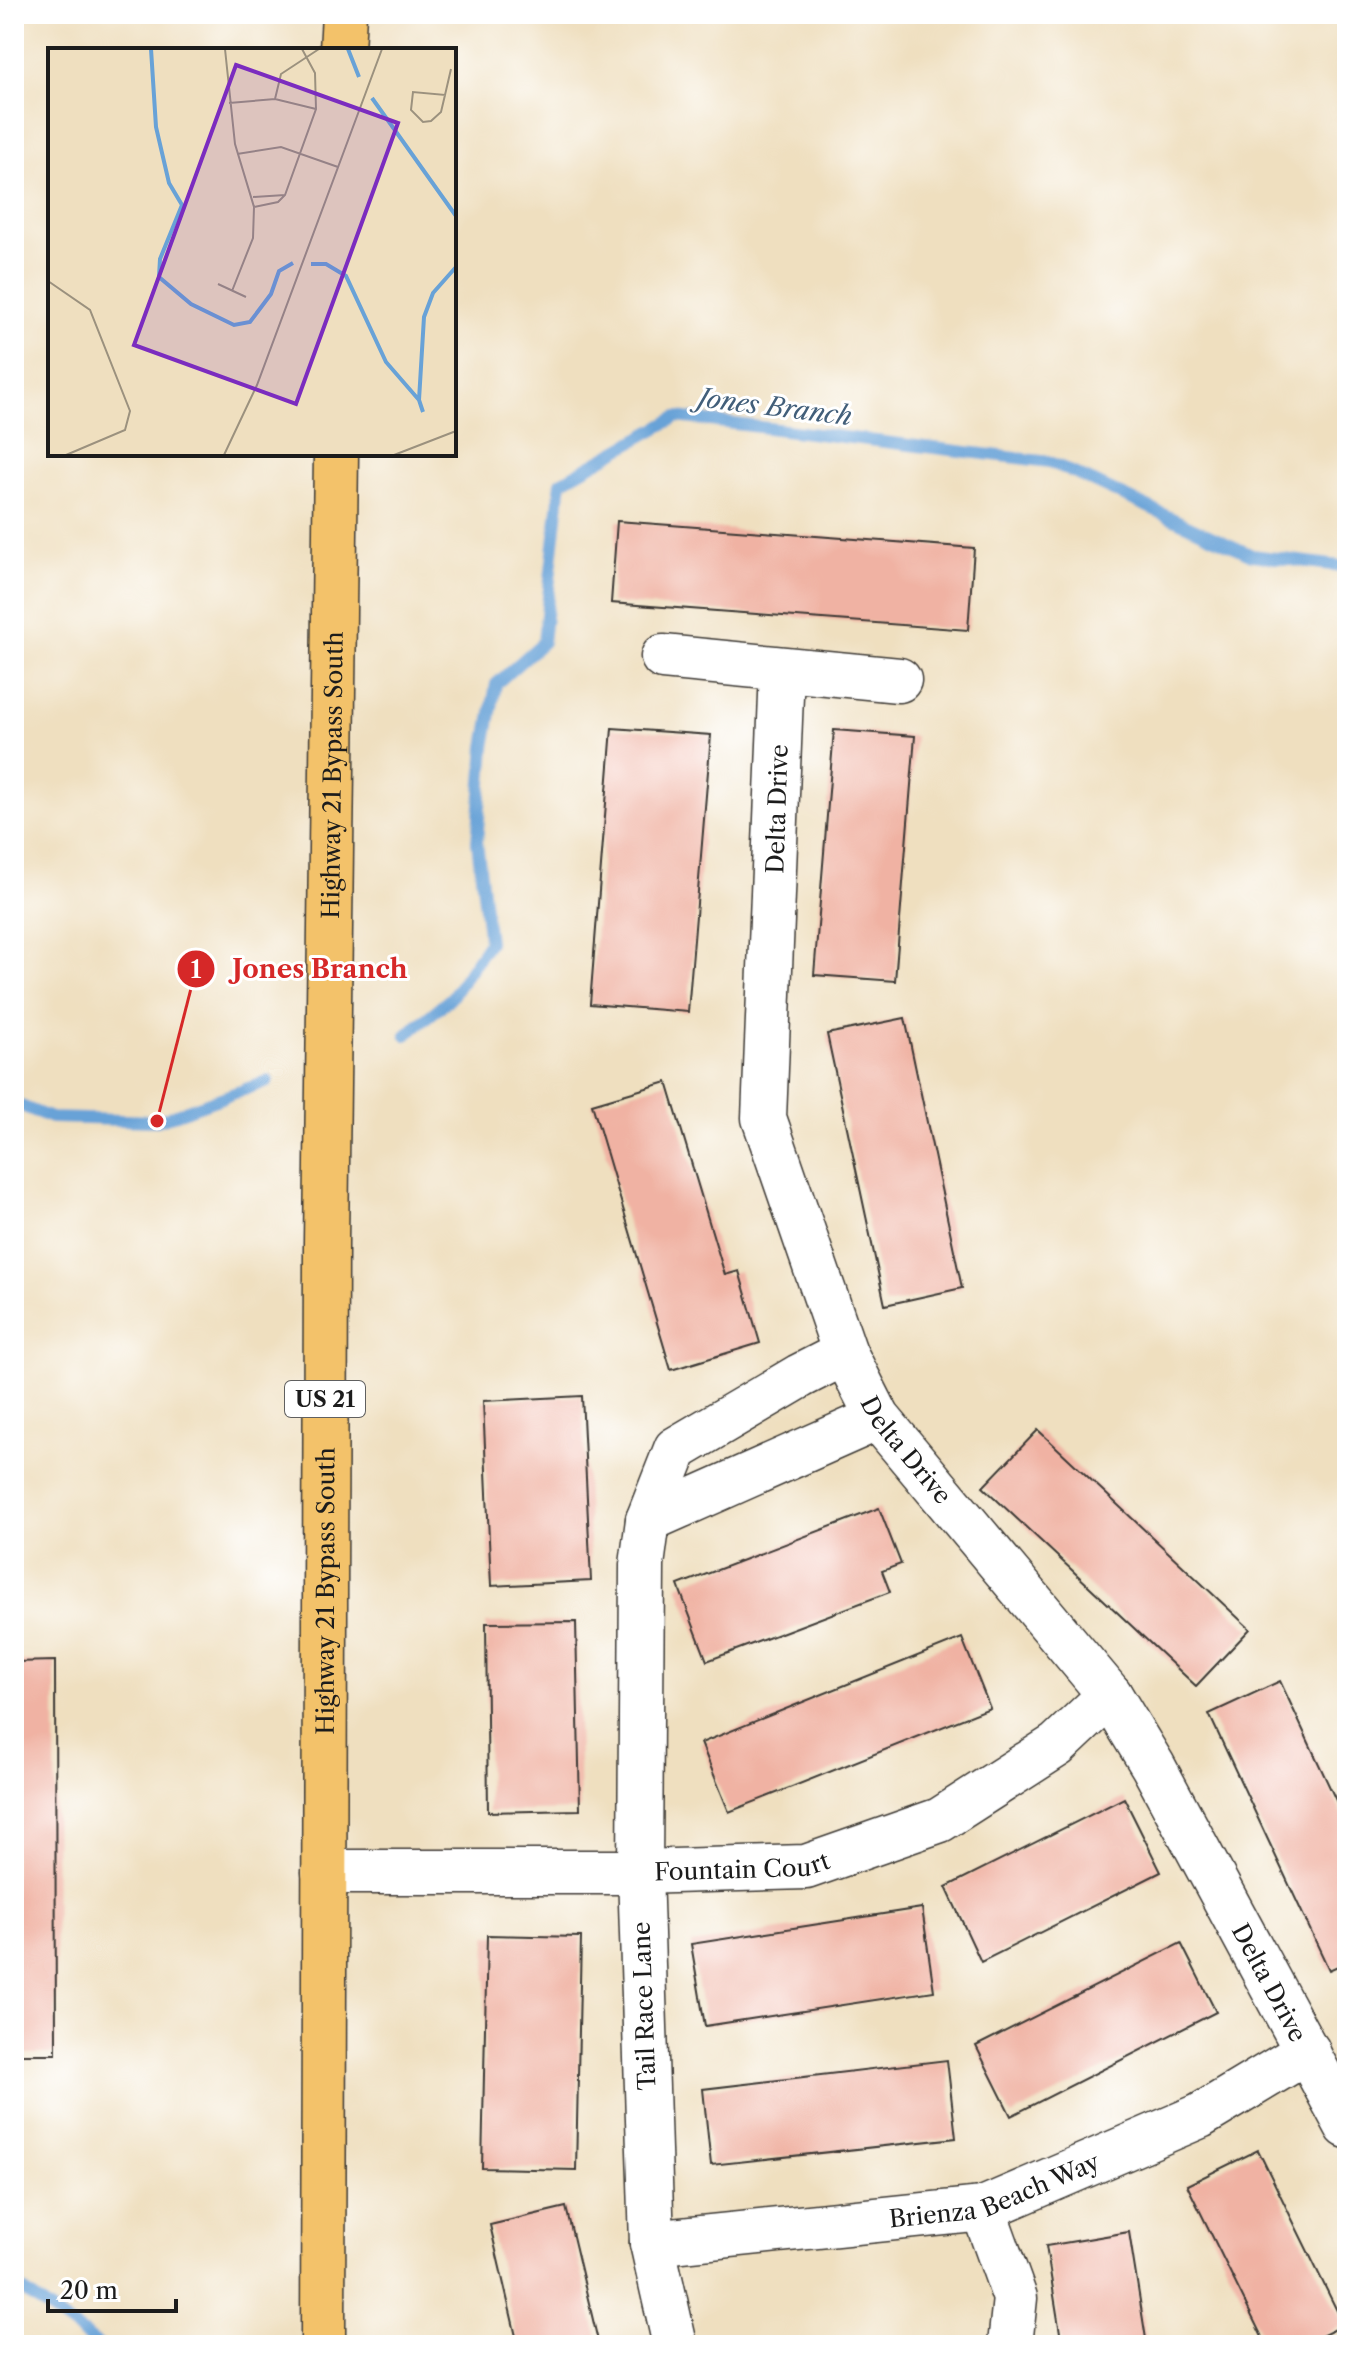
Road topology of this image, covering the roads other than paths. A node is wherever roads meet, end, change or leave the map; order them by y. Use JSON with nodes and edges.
{"nodes":[{"id":1,"x":344,"y":14,"type":"edge"},
{"id":2,"x":342,"y":48,"type":"edge"},
{"id":3,"x":336,"y":456,"type":"edge"},
{"id":4,"x":663,"y":657,"type":"dead end"},
{"id":5,"x":782,"y":670,"type":"junction"},
{"id":6,"x":899,"y":680,"type":"dead end"},
{"id":7,"x":845,"y":1353,"type":"junction"},
{"id":8,"x":878,"y":1418,"type":"junction"},
{"id":9,"x":648,"y":1520,"type":"junction"},
{"id":10,"x":1110,"y":1695,"type":"junction"},
{"id":11,"x":324,"y":1872,"type":"junction"},
{"id":12,"x":640,"y":1872,"type":"junction"},
{"id":13,"x":1308,"y":2051,"type":"junction"},
{"id":14,"x":1347,"y":2126,"type":"edge"},
{"id":15,"x":983,"y":2209,"type":"junction"},
{"id":16,"x":652,"y":2243,"type":"junction"},
{"id":17,"x":323,"y":2345,"type":"edge"},
{"id":18,"x":675,"y":2345,"type":"edge"},
{"id":19,"x":1010,"y":2345,"type":"edge"}],
"edges":[{"from":1,"to":2,"type":"main road"},
{"from":3,"to":11,"type":"main road","name":"Highway 21 Bypass South","number":"US 21"},
{"from":4,"to":5,"type":"street"},
{"from":5,"to":6,"type":"street"},
{"from":5,"to":7,"type":"street","name":"Delta Drive"},
{"from":7,"to":8,"type":"street","name":"Delta Drive"},
{"from":7,"to":9,"type":"street","name":"Tail Race Lane"},
{"from":8,"to":9,"type":"street"},
{"from":8,"to":10,"type":"street","name":"Delta Drive"},
{"from":9,"to":12,"type":"street","name":"Tail Race Lane"},
{"from":10,"to":12,"type":"street","name":"Fountain Court"},
{"from":10,"to":13,"type":"street","name":"Delta Drive"},
{"from":11,"to":12,"type":"street","name":"Fountain Court"},
{"from":11,"to":17,"type":"main road","name":"Highway 21 Bypass South","number":"US 21"},
{"from":12,"to":16,"type":"street","name":"Tail Race Lane"},
{"from":13,"to":14,"type":"street","name":"Delta Drive"},
{"from":13,"to":15,"type":"street","name":"Brienza Beach Way"},
{"from":15,"to":16,"type":"street","name":"Brienza Beach Way"},
{"from":15,"to":19,"type":"street"},
{"from":16,"to":18,"type":"street","name":"Tail Race Lane"}]}
